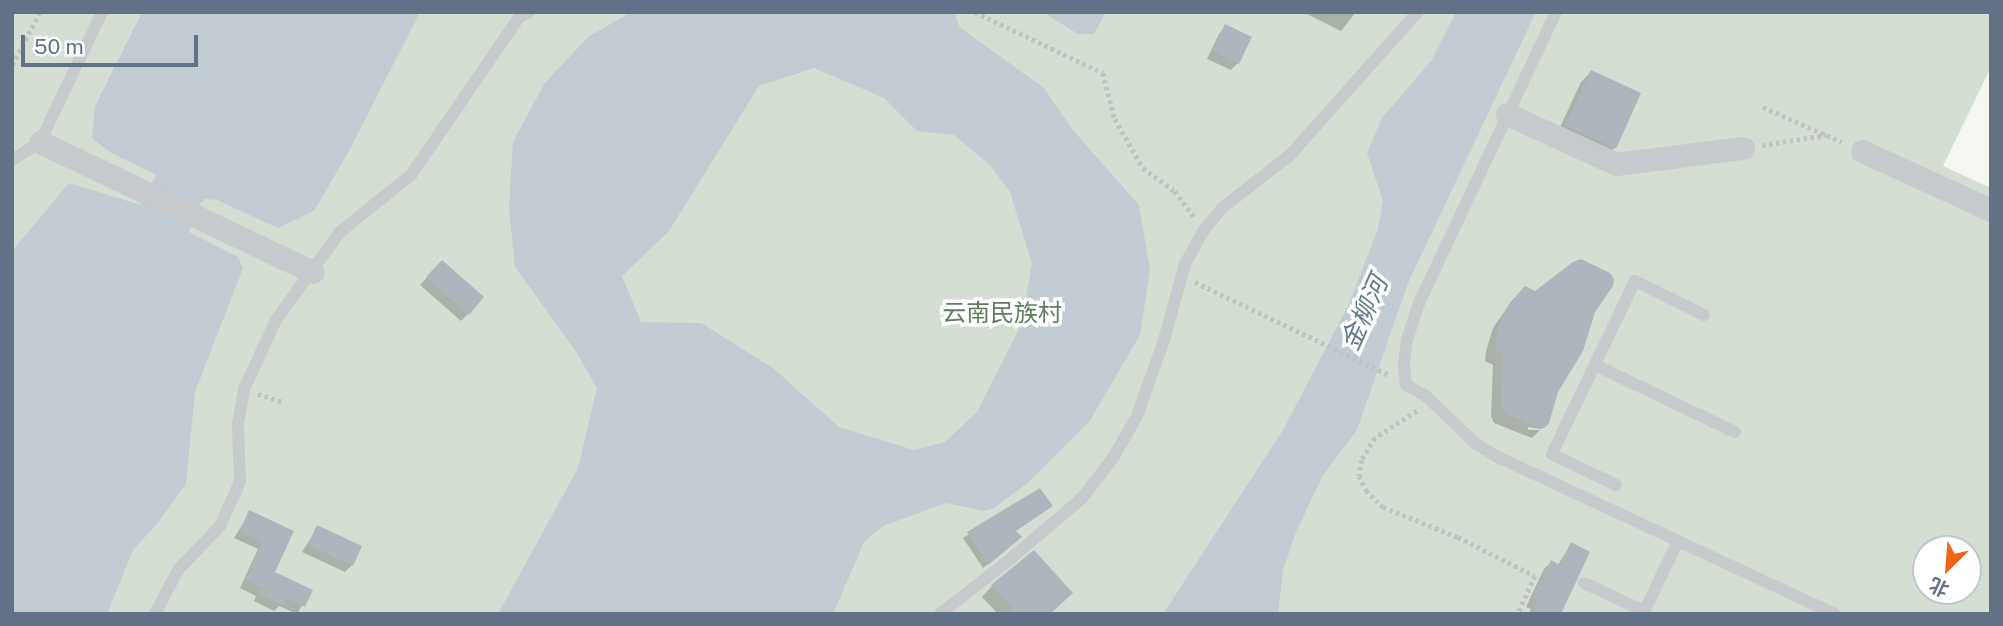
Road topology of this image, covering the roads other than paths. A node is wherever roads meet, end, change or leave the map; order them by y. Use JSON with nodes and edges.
{"nodes":[{"id":1,"x":102,"y":12,"type":"edge"},
{"id":2,"x":529,"y":12,"type":"edge"},
{"id":3,"x":1418,"y":12,"type":"edge"},
{"id":4,"x":1556,"y":12,"type":"edge"},
{"id":5,"x":1507,"y":114,"type":"junction"},
{"id":6,"x":40,"y":142,"type":"junction"},
{"id":7,"x":1743,"y":148,"type":"road end"},
{"id":8,"x":1862,"y":151,"type":"road end"},
{"id":9,"x":12,"y":160,"type":"edge"},
{"id":10,"x":1991,"y":210,"type":"edge"},
{"id":11,"x":313,"y":272,"type":"junction"},
{"id":12,"x":1704,"y":315,"type":"dead end"},
{"id":13,"x":1595,"y":365,"type":"junction"},
{"id":14,"x":1735,"y":432,"type":"dead end"},
{"id":15,"x":1552,"y":454,"type":"junction"},
{"id":16,"x":1541,"y":477,"type":"junction"},
{"id":17,"x":1616,"y":485,"type":"dead end"},
{"id":18,"x":1678,"y":541,"type":"junction"},
{"id":19,"x":1584,"y":583,"type":"dead end"},
{"id":20,"x":1644,"y":612,"type":"edge"},
{"id":21,"x":155,"y":614,"type":"edge"},
{"id":22,"x":940,"y":614,"type":"edge"},
{"id":23,"x":1834,"y":614,"type":"edge"}],
"edges":[{"from":1,"to":6,"type":"lane"},
{"from":2,"to":11,"type":"lane"},
{"from":3,"to":22,"type":"lane"},
{"from":4,"to":5,"type":"lane"},
{"from":5,"to":7,"type":"street"},
{"from":5,"to":16,"type":"lane"},
{"from":6,"to":9,"type":"lane"},
{"from":6,"to":11,"type":"street"},
{"from":8,"to":10,"type":"street"},
{"from":11,"to":21,"type":"lane"},
{"from":12,"to":13,"type":"lane"},
{"from":13,"to":14,"type":"lane"},
{"from":13,"to":15,"type":"lane"},
{"from":15,"to":16,"type":"lane"},
{"from":15,"to":17,"type":"lane"},
{"from":16,"to":18,"type":"lane"},
{"from":18,"to":20,"type":"lane"},
{"from":18,"to":23,"type":"lane"},
{"from":19,"to":20,"type":"lane"}]}
